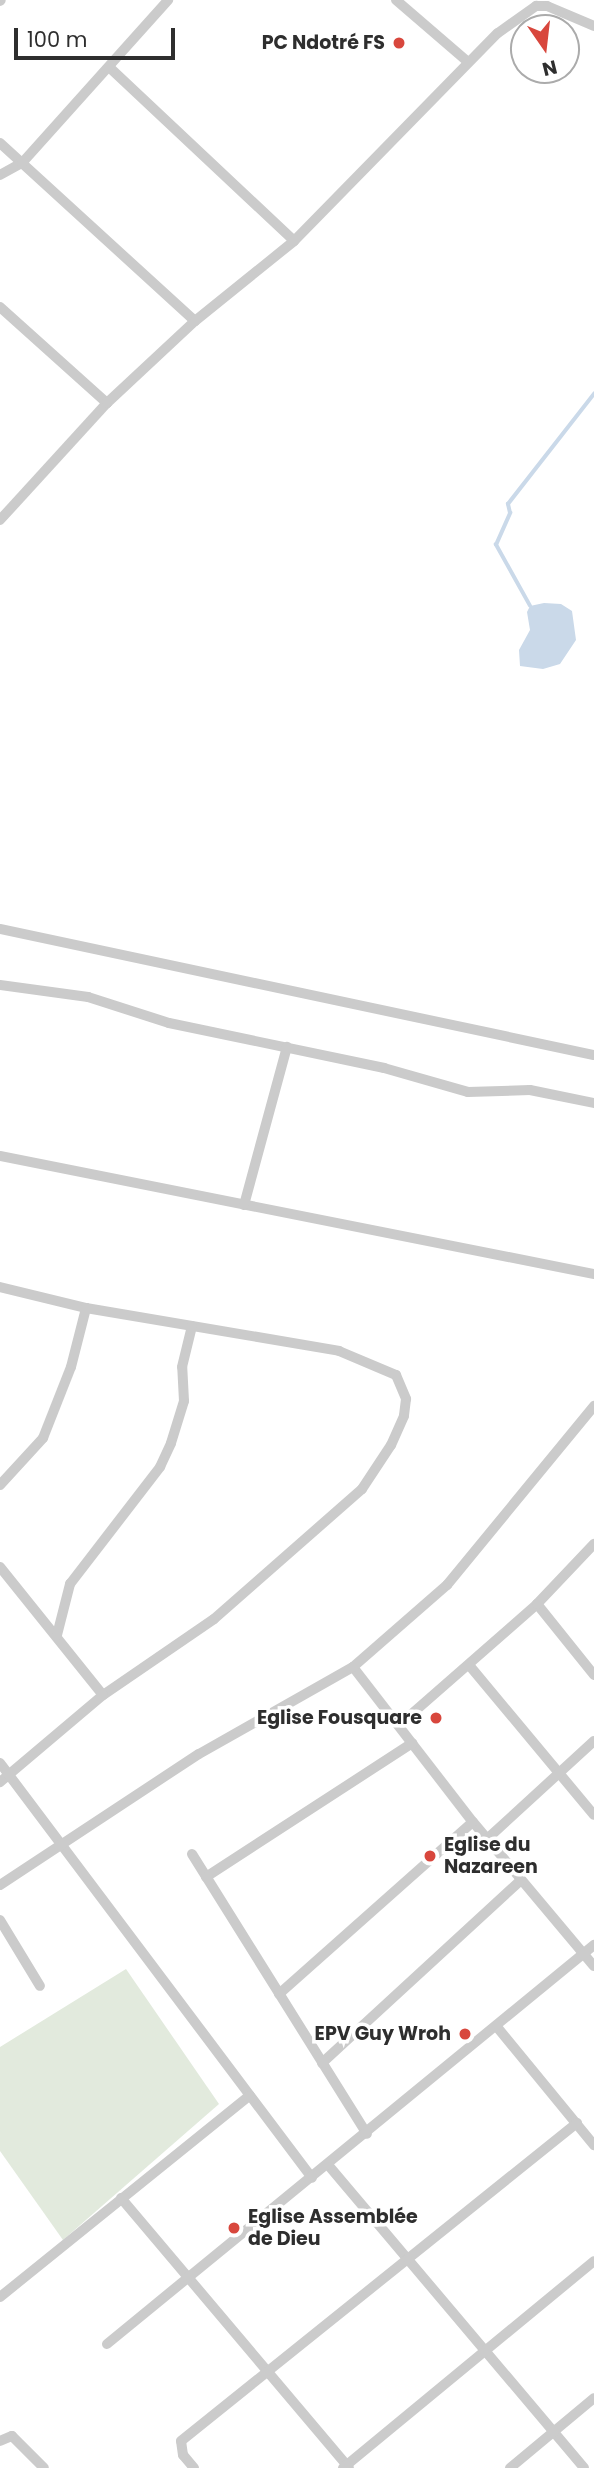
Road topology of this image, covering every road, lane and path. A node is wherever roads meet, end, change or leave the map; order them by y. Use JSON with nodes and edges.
{"nodes":[{"id":1,"x":168,"y":0,"type":"edge"},
{"id":2,"x":396,"y":0,"type":"edge"},
{"id":3,"x":535,"y":3,"type":"edge"},
{"id":4,"x":594,"y":26,"type":"edge"},
{"id":5,"x":468,"y":62,"type":"junction"},
{"id":6,"x":108,"y":67,"type":"junction"},
{"id":7,"x":0,"y":143,"type":"edge"},
{"id":8,"x":22,"y":163,"type":"junction"},
{"id":9,"x":0,"y":175,"type":"edge"},
{"id":10,"x":294,"y":241,"type":"junction"},
{"id":11,"x":0,"y":307,"type":"edge"},
{"id":12,"x":195,"y":321,"type":"junction"},
{"id":13,"x":107,"y":403,"type":"junction"},
{"id":14,"x":0,"y":520,"type":"edge"},
{"id":15,"x":0,"y":929,"type":"edge"},
{"id":16,"x":0,"y":985,"type":"edge"},
{"id":17,"x":287,"y":1047,"type":"junction"},
{"id":18,"x":594,"y":1055,"type":"edge"},
{"id":19,"x":594,"y":1103,"type":"edge"},
{"id":20,"x":0,"y":1156,"type":"edge"},
{"id":21,"x":244,"y":1205,"type":"junction"},
{"id":22,"x":594,"y":1274,"type":"edge"},
{"id":23,"x":0,"y":1287,"type":"edge"},
{"id":24,"x":86,"y":1308,"type":"junction"},
{"id":25,"x":192,"y":1326,"type":"junction"},
{"id":26,"x":594,"y":1406,"type":"edge"},
{"id":27,"x":0,"y":1485,"type":"edge"},
{"id":28,"x":594,"y":1544,"type":"edge"},
{"id":29,"x":0,"y":1567,"type":"edge"},
{"id":30,"x":537,"y":1604,"type":"junction"},
{"id":31,"x":57,"y":1635,"type":"junction"},
{"id":32,"x":469,"y":1665,"type":"junction"},
{"id":33,"x":353,"y":1667,"type":"junction"},
{"id":34,"x":594,"y":1675,"type":"edge"},
{"id":35,"x":103,"y":1695,"type":"junction"},
{"id":36,"x":399,"y":1725,"type":"junction"},
{"id":37,"x":594,"y":1741,"type":"edge"},
{"id":38,"x":412,"y":1743,"type":"junction"},
{"id":39,"x":0,"y":1763,"type":"edge"},
{"id":40,"x":559,"y":1773,"type":"junction"},
{"id":41,"x":4,"y":1778,"type":"edge"},
{"id":42,"x":594,"y":1815,"type":"edge"},
{"id":43,"x":473,"y":1822,"type":"junction"},
{"id":44,"x":487,"y":1839,"type":"junction"},
{"id":45,"x":62,"y":1846,"type":"junction"},
{"id":46,"x":192,"y":1854,"type":"dead end"},
{"id":47,"x":206,"y":1877,"type":"junction"},
{"id":48,"x":522,"y":1880,"type":"junction"},
{"id":49,"x":0,"y":1885,"type":"edge"},
{"id":50,"x":0,"y":1920,"type":"edge"},
{"id":51,"x":594,"y":1945,"type":"edge"},
{"id":52,"x":583,"y":1954,"type":"junction"},
{"id":53,"x":594,"y":1966,"type":"edge"},
{"id":54,"x":40,"y":1986,"type":"dead end"},
{"id":55,"x":279,"y":1994,"type":"junction"},
{"id":56,"x":497,"y":2027,"type":"junction"},
{"id":57,"x":322,"y":2063,"type":"junction"},
{"id":58,"x":250,"y":2095,"type":"junction"},
{"id":59,"x":577,"y":2123,"type":"junction"},
{"id":60,"x":367,"y":2134,"type":"junction"},
{"id":61,"x":594,"y":2145,"type":"edge"},
{"id":62,"x":329,"y":2166,"type":"junction"},
{"id":63,"x":312,"y":2178,"type":"junction"},
{"id":64,"x":121,"y":2199,"type":"junction"},
{"id":65,"x":410,"y":2258,"type":"junction"},
{"id":66,"x":594,"y":2261,"type":"edge"},
{"id":67,"x":186,"y":2276,"type":"junction"},
{"id":68,"x":0,"y":2297,"type":"edge"},
{"id":69,"x":107,"y":2344,"type":"dead end"},
{"id":70,"x":487,"y":2351,"type":"junction"},
{"id":71,"x":270,"y":2372,"type":"junction"},
{"id":72,"x":594,"y":2398,"type":"edge"},
{"id":73,"x":553,"y":2432,"type":"junction"},
{"id":74,"x":0,"y":2441,"type":"edge"},
{"id":75,"x":346,"y":2467,"type":"edge"},
{"id":76,"x":44,"y":2468,"type":"edge"},
{"id":77,"x":194,"y":2468,"type":"edge"},
{"id":78,"x":510,"y":2468,"type":"edge"},
{"id":79,"x":584,"y":2468,"type":"edge"}],
"edges":[{"from":1,"to":6,"type":"street"},
{"from":2,"to":5,"type":"street"},
{"from":3,"to":4,"type":"street"},
{"from":3,"to":5,"type":"street"},
{"from":5,"to":10,"type":"street"},
{"from":6,"to":8,"type":"street"},
{"from":6,"to":10,"type":"street"},
{"from":7,"to":8,"type":"street"},
{"from":8,"to":9,"type":"street"},
{"from":8,"to":12,"type":"street"},
{"from":10,"to":12,"type":"street"},
{"from":11,"to":13,"type":"street"},
{"from":12,"to":13,"type":"street"},
{"from":13,"to":14,"type":"street"},
{"from":15,"to":18,"type":"street"},
{"from":16,"to":17,"type":"street"},
{"from":17,"to":19,"type":"street"},
{"from":17,"to":21,"type":"street"},
{"from":20,"to":21,"type":"street"},
{"from":21,"to":22,"type":"street"},
{"from":23,"to":24,"type":"street"},
{"from":24,"to":25,"type":"street"},
{"from":24,"to":27,"type":"street"},
{"from":25,"to":31,"type":"street"},
{"from":25,"to":35,"type":"street"},
{"from":26,"to":33,"type":"street"},
{"from":28,"to":30,"type":"street"},
{"from":29,"to":31,"type":"street"},
{"from":30,"to":32,"type":"street"},
{"from":30,"to":34,"type":"street"},
{"from":31,"to":35,"type":"street"},
{"from":32,"to":36,"type":"street"},
{"from":32,"to":40,"type":"street"},
{"from":33,"to":36,"type":"street"},
{"from":33,"to":45,"type":"street"},
{"from":35,"to":41,"type":"street"},
{"from":36,"to":38,"type":"street"},
{"from":37,"to":40,"type":"street"},
{"from":38,"to":43,"type":"street"},
{"from":38,"to":47,"type":"street"},
{"from":39,"to":41,"type":"street"},
{"from":40,"to":42,"type":"street"},
{"from":40,"to":44,"type":"street"},
{"from":41,"to":45,"type":"street"},
{"from":43,"to":44,"type":"street"},
{"from":43,"to":55,"type":"street"},
{"from":44,"to":48,"type":"street"},
{"from":45,"to":49,"type":"street"},
{"from":45,"to":58,"type":"street"},
{"from":46,"to":47,"type":"street"},
{"from":47,"to":55,"type":"street"},
{"from":48,"to":52,"type":"street"},
{"from":48,"to":57,"type":"street"},
{"from":50,"to":54,"type":"street"},
{"from":51,"to":52,"type":"street"},
{"from":52,"to":53,"type":"street"},
{"from":52,"to":56,"type":"street"},
{"from":55,"to":57,"type":"street"},
{"from":56,"to":59,"type":"street"},
{"from":56,"to":60,"type":"street"},
{"from":57,"to":60,"type":"street"},
{"from":58,"to":63,"type":"street"},
{"from":58,"to":64,"type":"street"},
{"from":59,"to":61,"type":"street"},
{"from":59,"to":65,"type":"street"},
{"from":60,"to":62,"type":"street"},
{"from":62,"to":63,"type":"street"},
{"from":62,"to":65,"type":"street"},
{"from":63,"to":67,"type":"street"},
{"from":64,"to":67,"type":"street"},
{"from":64,"to":68,"type":"street"},
{"from":65,"to":70,"type":"street"},
{"from":65,"to":71,"type":"street"},
{"from":66,"to":70,"type":"street"},
{"from":67,"to":69,"type":"street"},
{"from":67,"to":71,"type":"street"},
{"from":70,"to":73,"type":"street"},
{"from":70,"to":75,"type":"street"},
{"from":71,"to":75,"type":"street"},
{"from":71,"to":77,"type":"street"},
{"from":72,"to":73,"type":"street"},
{"from":73,"to":78,"type":"street"},
{"from":73,"to":79,"type":"street"},
{"from":74,"to":76,"type":"street"}]}
